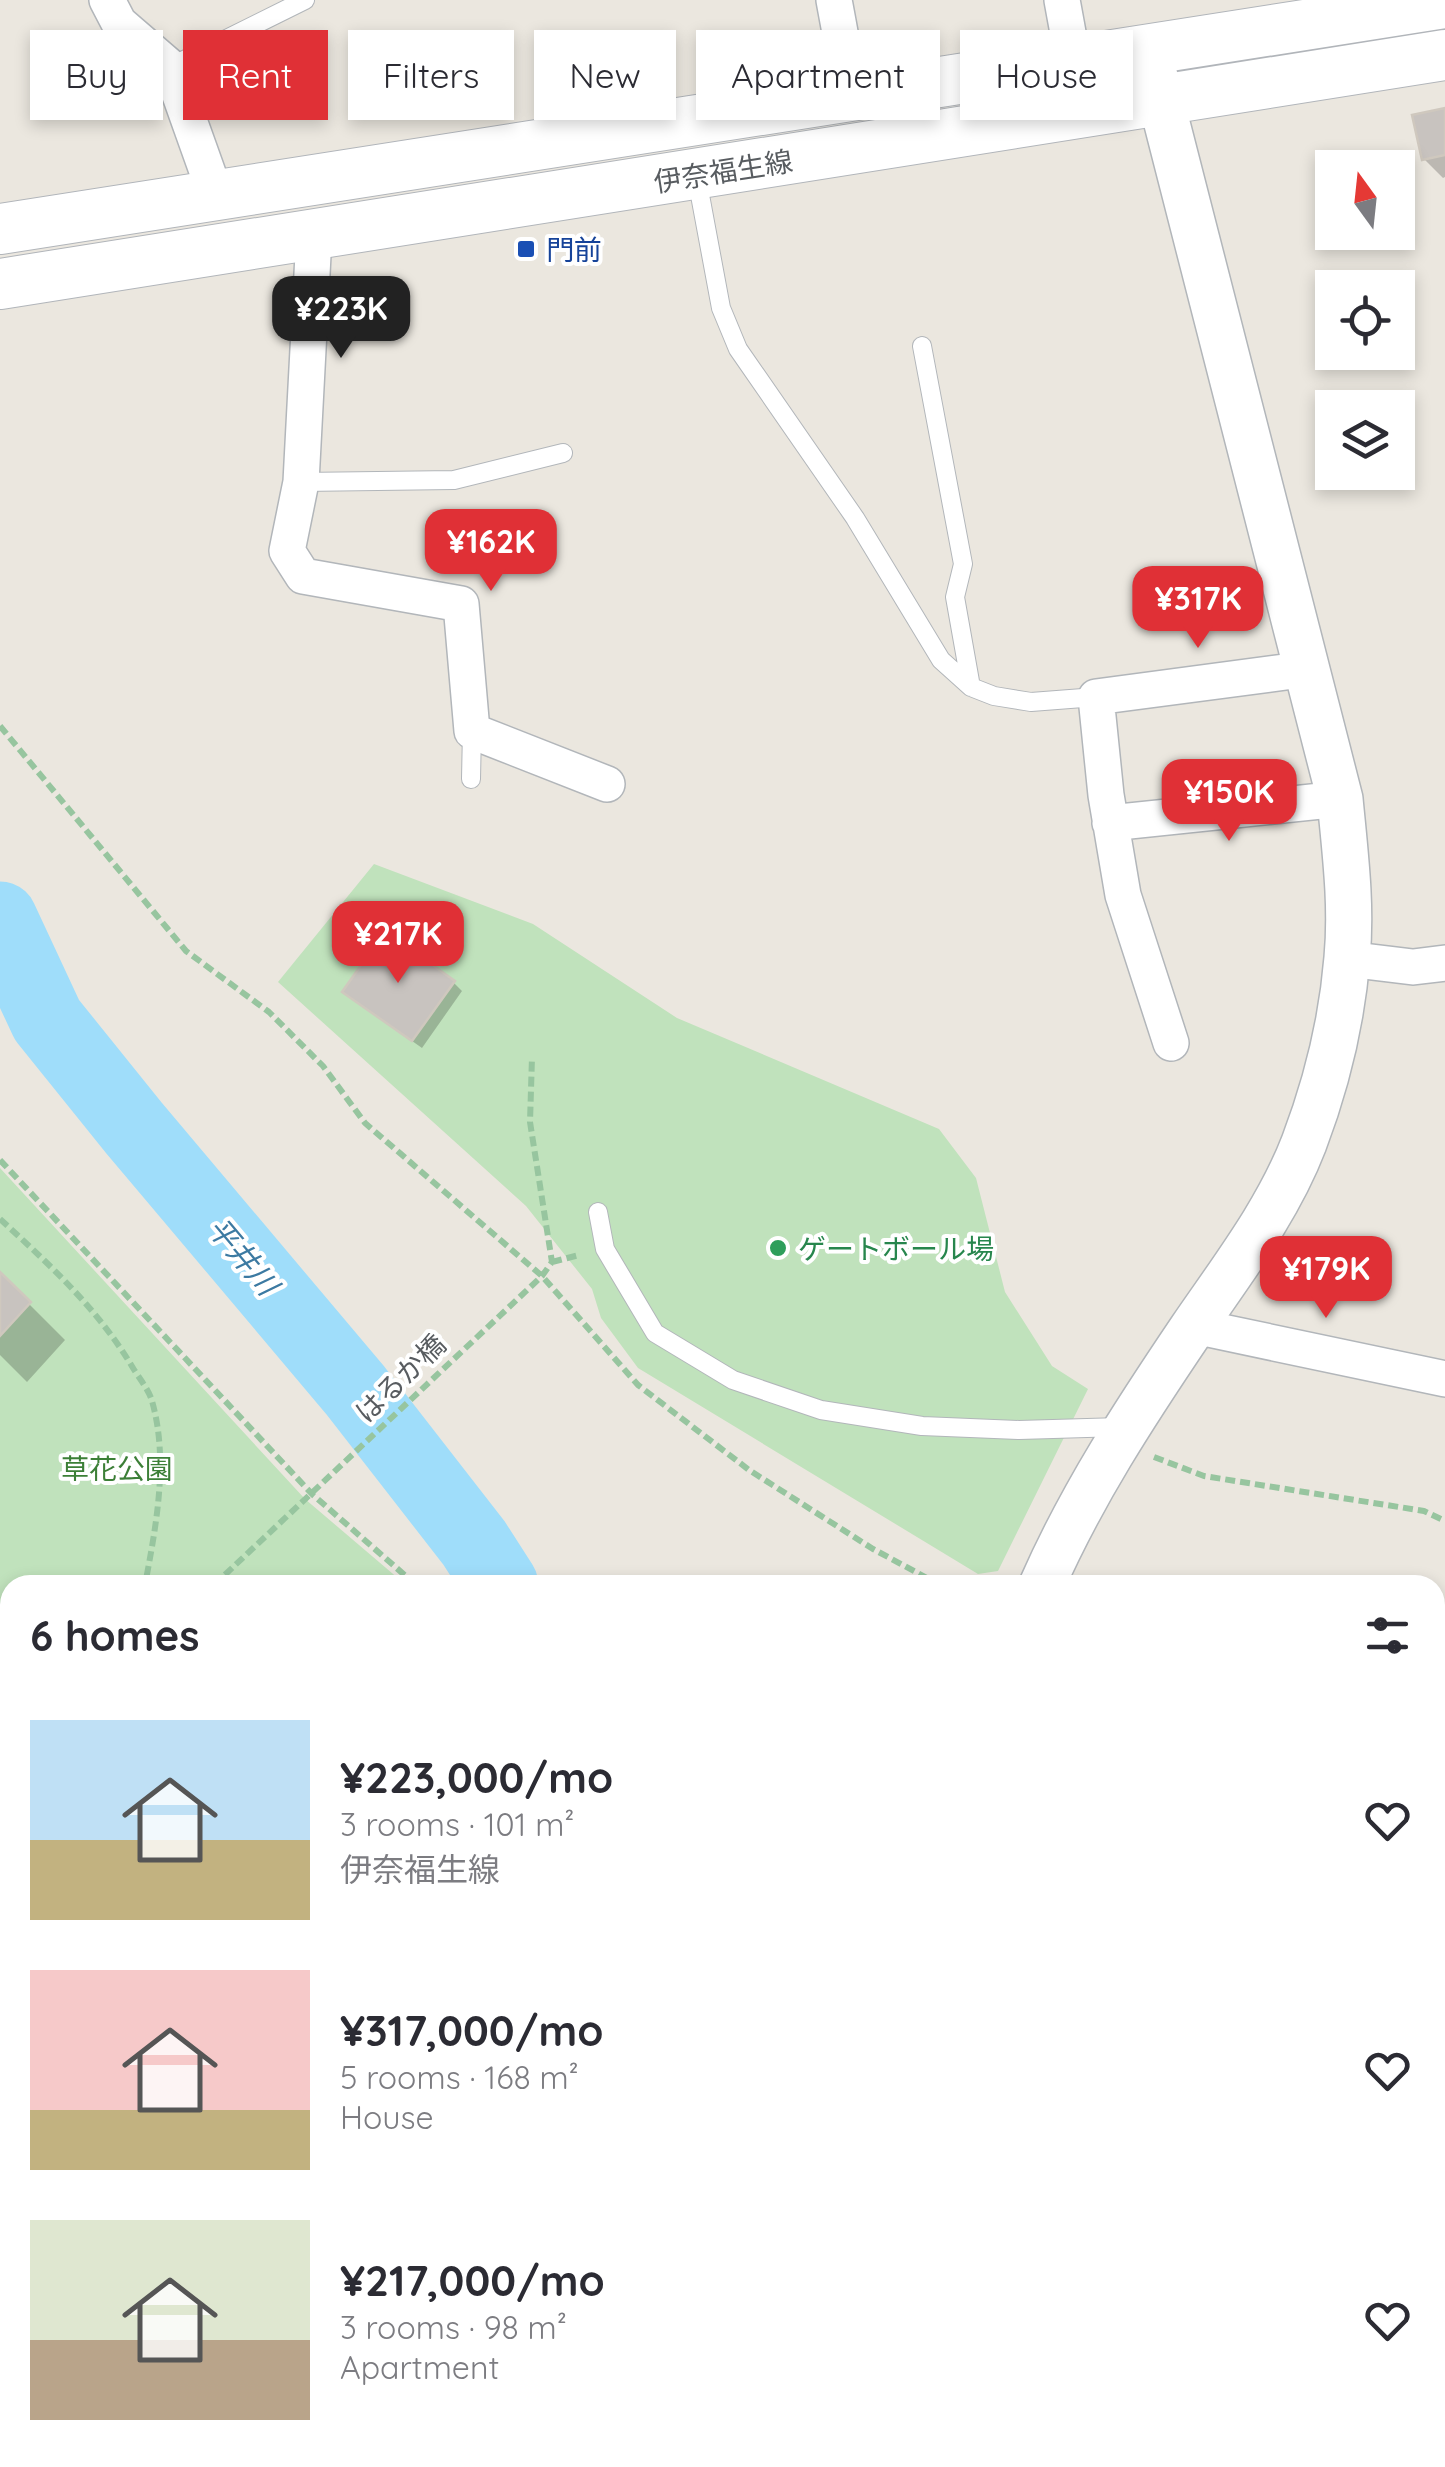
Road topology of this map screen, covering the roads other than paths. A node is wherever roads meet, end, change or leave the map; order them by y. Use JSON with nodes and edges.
{"nodes":[{"id":1,"x":107,"y":0,"type":"edge"},
{"id":2,"x":305,"y":0,"type":"edge"},
{"id":3,"x":834,"y":0,"type":"edge"},
{"id":4,"x":1062,"y":0,"type":"edge"},
{"id":5,"x":1425,"y":3,"type":"edge"},
{"id":6,"x":840,"y":30,"type":"edge"},
{"id":7,"x":1068,"y":30,"type":"edge"},
{"id":8,"x":1148,"y":50,"type":"junction"},
{"id":9,"x":1133,"y":52,"type":"edge"},
{"id":10,"x":1445,"y":55,"type":"edge"},
{"id":11,"x":170,"y":66,"type":"junction"},
{"id":12,"x":1161,"y":102,"type":"junction"},
{"id":13,"x":704,"y":120,"type":"edge"},
{"id":14,"x":697,"y":175,"type":"junction"},
{"id":15,"x":216,"y":196,"type":"junction"},
{"id":16,"x":4,"y":221,"type":"edge"},
{"id":17,"x":314,"y":236,"type":"junction"},
{"id":18,"x":9,"y":282,"type":"edge"},
{"id":19,"x":922,"y":346,"type":"dead end"},
{"id":20,"x":563,"y":453,"type":"dead end"},
{"id":21,"x":302,"y":482,"type":"junction"},
{"id":22,"x":1308,"y":669,"type":"junction"},
{"id":23,"x":971,"y":687,"type":"junction"},
{"id":24,"x":1096,"y":697,"type":"junction"},
{"id":25,"x":472,"y":730,"type":"junction"},
{"id":26,"x":472,"y":779,"type":"dead end"},
{"id":27,"x":607,"y":784,"type":"dead end"},
{"id":28,"x":1340,"y":800,"type":"junction"},
{"id":29,"x":1110,"y":823,"type":"junction"},
{"id":30,"x":1347,"y":959,"type":"junction"},
{"id":31,"x":1445,"y":962,"type":"edge"},
{"id":32,"x":1171,"y":1043,"type":"dead end"},
{"id":33,"x":598,"y":1212,"type":"dead end"},
{"id":34,"x":1194,"y":1326,"type":"junction"},
{"id":35,"x":1445,"y":1379,"type":"edge"},
{"id":36,"x":1126,"y":1427,"type":"junction"},
{"id":37,"x":1046,"y":1575,"type":"edge"}],
"edges":[{"from":1,"to":11,"type":"street"},
{"from":2,"to":11,"type":"lane"},
{"from":3,"to":6,"type":"street"},
{"from":4,"to":7,"type":"street"},
{"from":5,"to":8,"type":"main road","name":"伊奈福生線"},
{"from":8,"to":9,"type":"main road","name":"伊奈福生線"},
{"from":8,"to":12,"type":"street"},
{"from":10,"to":12,"type":"main road","name":"伊奈福生線"},
{"from":11,"to":15,"type":"street"},
{"from":12,"to":14,"type":"main road","name":"伊奈福生線"},
{"from":12,"to":22,"type":"street"},
{"from":13,"to":15,"type":"main road","name":"伊奈福生線"},
{"from":14,"to":17,"type":"main road","name":"伊奈福生線"},
{"from":14,"to":23,"type":"lane"},
{"from":15,"to":16,"type":"main road","name":"伊奈福生線"},
{"from":16,"to":18,"type":"street"},
{"from":17,"to":18,"type":"main road","name":"伊奈福生線"},
{"from":17,"to":21,"type":"street"},
{"from":19,"to":23,"type":"lane"},
{"from":20,"to":21,"type":"lane"},
{"from":21,"to":25,"type":"street"},
{"from":22,"to":24,"type":"street"},
{"from":22,"to":28,"type":"street"},
{"from":23,"to":24,"type":"lane"},
{"from":24,"to":29,"type":"street"},
{"from":25,"to":26,"type":"lane"},
{"from":25,"to":27,"type":"street"},
{"from":28,"to":29,"type":"street"},
{"from":28,"to":30,"type":"street"},
{"from":29,"to":32,"type":"street"},
{"from":30,"to":31,"type":"street"},
{"from":30,"to":34,"type":"street"},
{"from":33,"to":36,"type":"lane"},
{"from":34,"to":35,"type":"street"},
{"from":34,"to":36,"type":"street"},
{"from":36,"to":37,"type":"street"}]}
